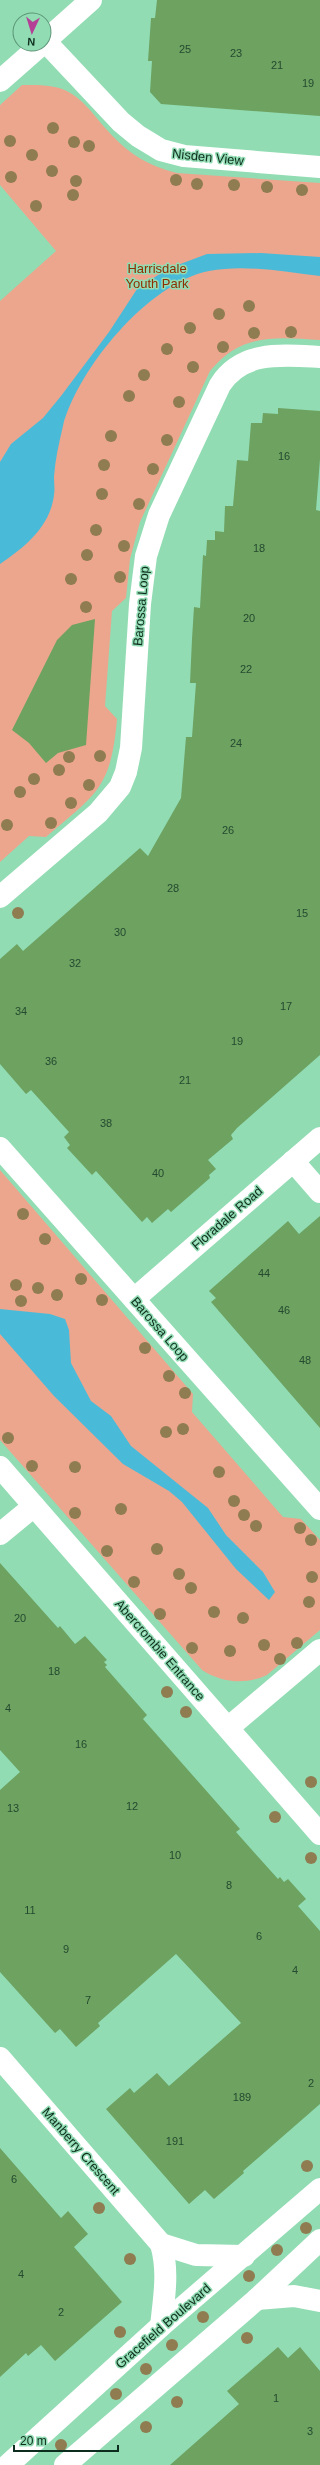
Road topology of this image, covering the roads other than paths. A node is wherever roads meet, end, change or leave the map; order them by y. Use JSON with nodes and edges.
{"nodes":[{"id":1,"x":91,"y":0,"type":"edge"},
{"id":2,"x":52,"y":35,"type":"edge"},
{"id":3,"x":52,"y":50,"type":"edge"},
{"id":4,"x":33,"y":52,"type":"edge"},
{"id":5,"x":0,"y":81,"type":"edge"},
{"id":6,"x":320,"y":167,"type":"edge"},
{"id":7,"x":320,"y":357,"type":"edge"},
{"id":8,"x":0,"y":897,"type":"edge"},
{"id":9,"x":320,"y":1138,"type":"edge"},
{"id":10,"x":0,"y":1148,"type":"edge"},
{"id":11,"x":293,"y":1161,"type":"junction"},
{"id":12,"x":320,"y":1192,"type":"edge"},
{"id":13,"x":134,"y":1299,"type":"junction"},
{"id":14,"x":0,"y":1467,"type":"edge"},
{"id":15,"x":34,"y":1506,"type":"junction"},
{"id":16,"x":320,"y":1510,"type":"edge"},
{"id":17,"x":0,"y":1534,"type":"edge"},
{"id":18,"x":320,"y":1650,"type":"edge"},
{"id":19,"x":228,"y":1728,"type":"junction"},
{"id":20,"x":320,"y":1834,"type":"edge"},
{"id":21,"x":0,"y":2058,"type":"edge"},
{"id":22,"x":320,"y":2189,"type":"edge"},
{"id":23,"x":320,"y":2240,"type":"edge"},
{"id":24,"x":161,"y":2244,"type":"junction"},
{"id":25,"x":244,"y":2256,"type":"junction"},
{"id":26,"x":257,"y":2299,"type":"junction"},
{"id":27,"x":320,"y":2301,"type":"edge"},
{"id":28,"x":161,"y":2326,"type":"junction"},
{"id":29,"x":8,"y":2465,"type":"edge"},
{"id":30,"x":65,"y":2465,"type":"edge"}],
"edges":[{"from":1,"to":2,"type":"street"},
{"from":3,"to":6,"type":"street","name":"Nisden View"},
{"from":4,"to":5,"type":"street"},
{"from":7,"to":8,"type":"street","name":"Barossa Loop"},
{"from":9,"to":11,"type":"street","name":"Floradale Road"},
{"from":10,"to":13,"type":"street","name":"Barossa Loop"},
{"from":11,"to":12,"type":"street"},
{"from":11,"to":13,"type":"street","name":"Floradale Road"},
{"from":13,"to":16,"type":"street","name":"Barossa Loop"},
{"from":14,"to":15,"type":"street","name":"Abercrombie Entrance"},
{"from":15,"to":17,"type":"street"},
{"from":15,"to":19,"type":"street","name":"Abercrombie Entrance"},
{"from":18,"to":19,"type":"street"},
{"from":19,"to":20,"type":"street","name":"Abercrombie Entrance"},
{"from":21,"to":24,"type":"street","name":"Manberry Crescent"},
{"from":22,"to":25,"type":"street","name":"Gracefield Boulevard"},
{"from":23,"to":26,"type":"street"},
{"from":24,"to":25,"type":"street"},
{"from":24,"to":28,"type":"street","name":"Manberry Crescent"},
{"from":25,"to":28,"type":"street","name":"Gracefield Boulevard"},
{"from":26,"to":27,"type":"street"},
{"from":26,"to":30,"type":"street"},
{"from":28,"to":29,"type":"street","name":"Gracefield Boulevard"}]}
